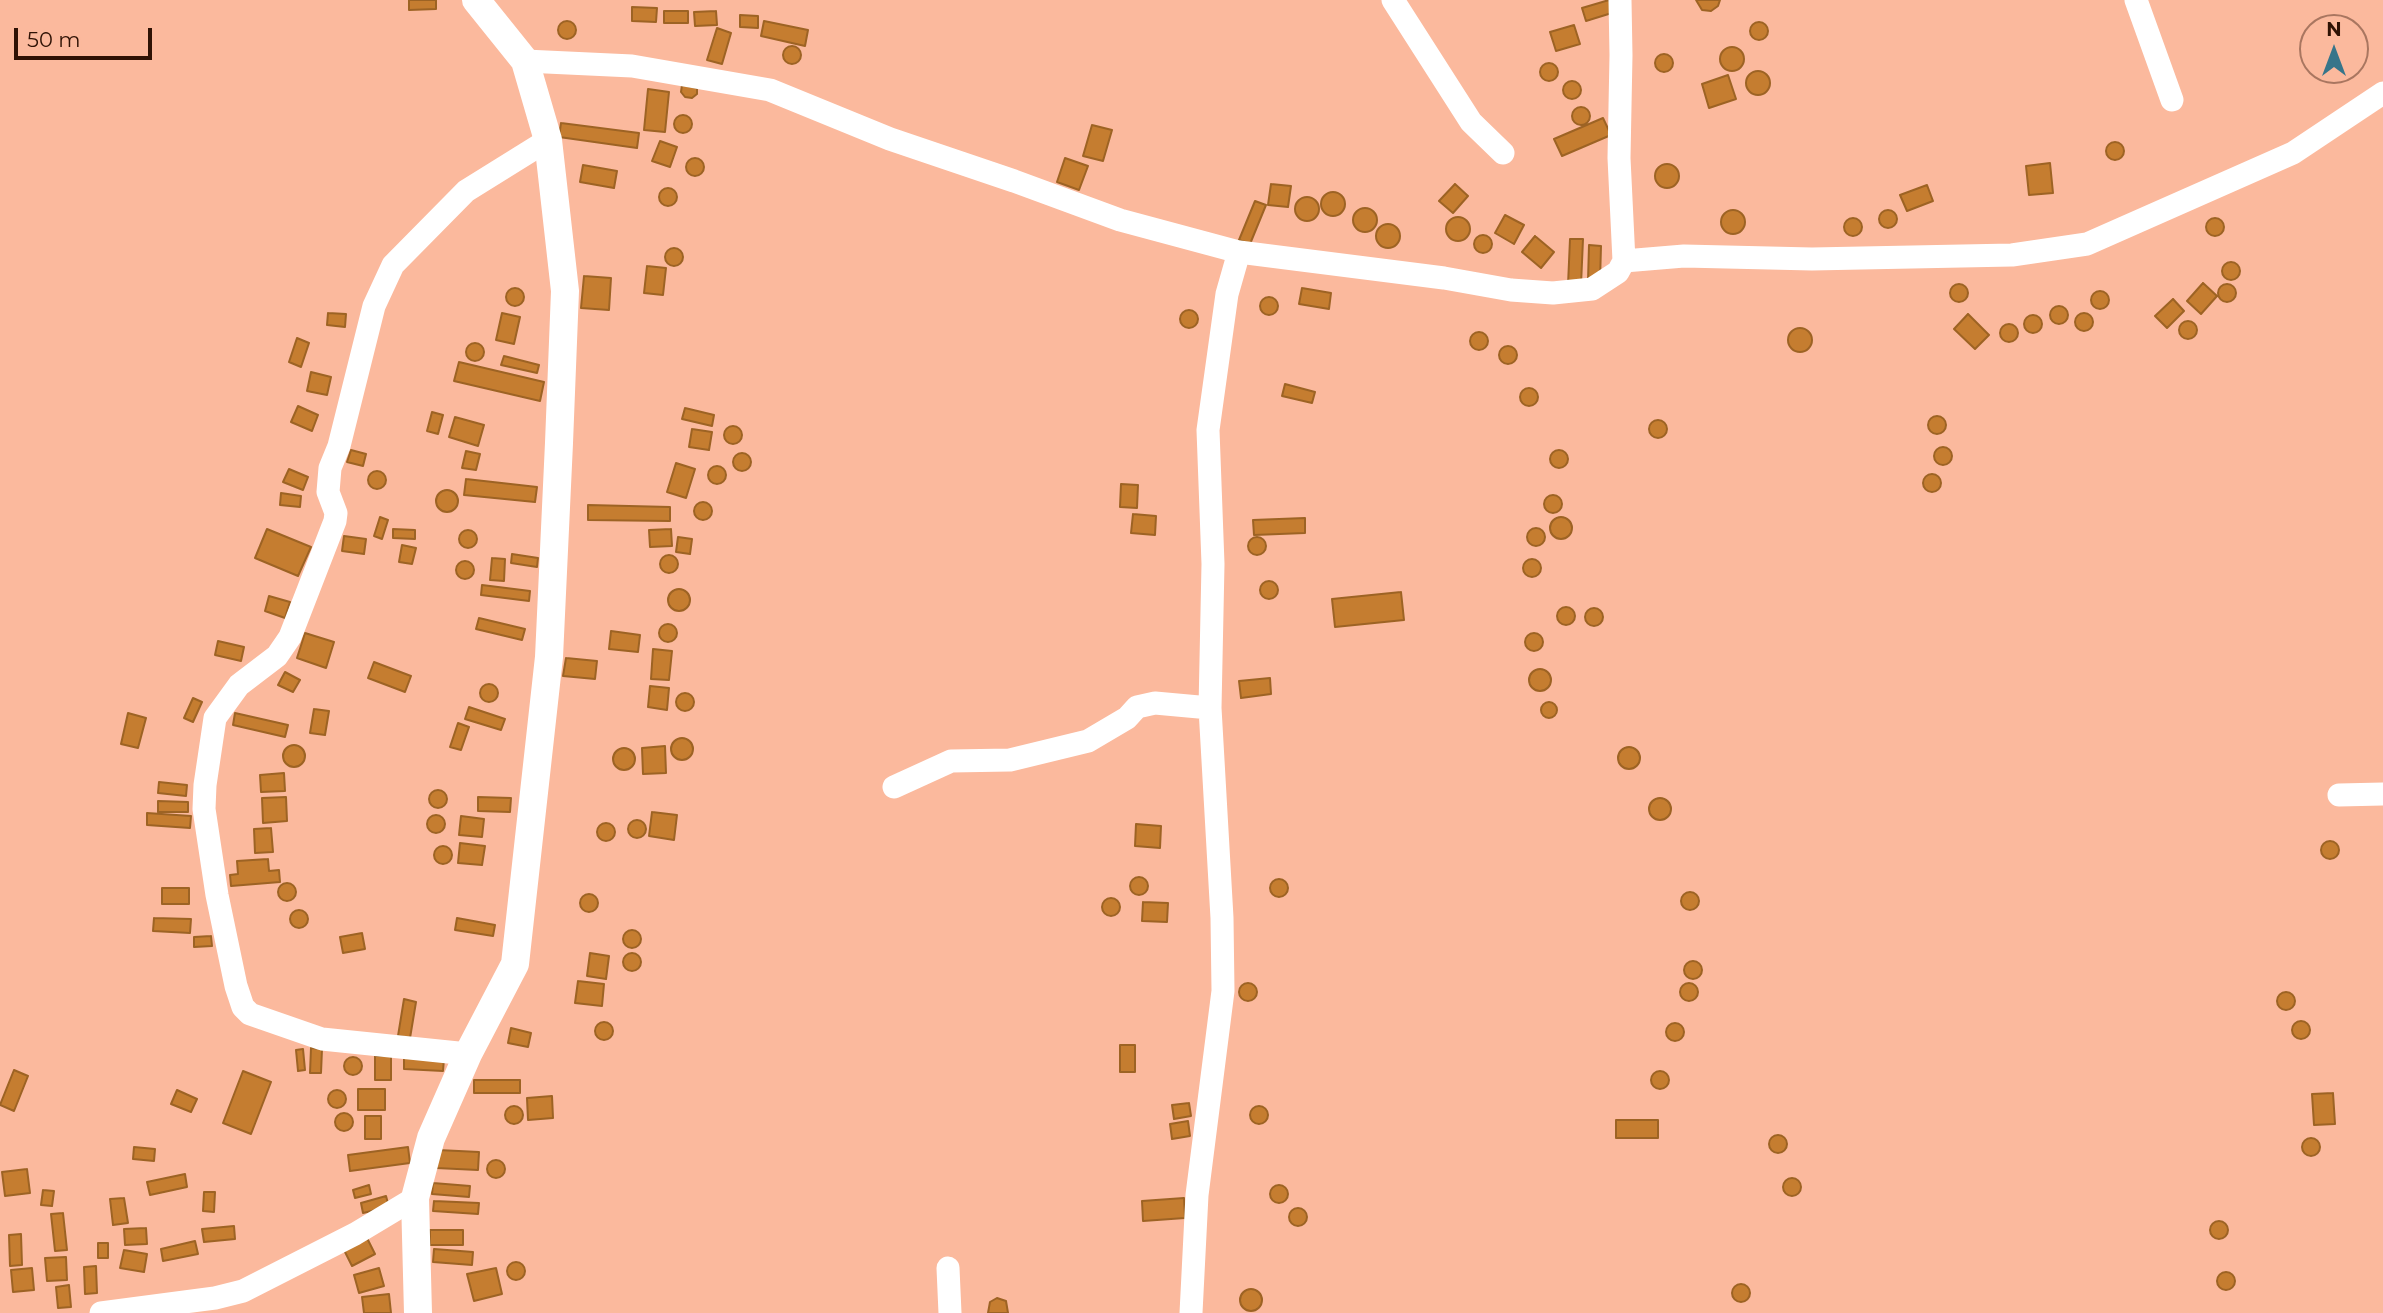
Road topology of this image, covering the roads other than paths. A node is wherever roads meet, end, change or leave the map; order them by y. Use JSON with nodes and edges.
{"nodes":[{"id":1,"x":476,"y":0,"type":"edge"},
{"id":2,"x":1393,"y":0,"type":"edge"},
{"id":3,"x":1619,"y":0,"type":"edge"},
{"id":4,"x":2136,"y":0,"type":"edge"},
{"id":5,"x":525,"y":61,"type":"junction"},
{"id":6,"x":2383,"y":93,"type":"edge"},
{"id":7,"x":2172,"y":100,"type":"dead end"},
{"id":8,"x":548,"y":140,"type":"junction"},
{"id":9,"x":1503,"y":153,"type":"dead end"},
{"id":10,"x":1238,"y":253,"type":"junction"},
{"id":11,"x":1624,"y":261,"type":"junction"},
{"id":12,"x":1210,"y":708,"type":"junction"},
{"id":13,"x":894,"y":787,"type":"dead end"},
{"id":14,"x":2383,"y":794,"type":"edge"},
{"id":15,"x":2339,"y":795,"type":"dead end"},
{"id":16,"x":468,"y":1054,"type":"junction"},
{"id":17,"x":415,"y":1198,"type":"junction"},
{"id":18,"x":948,"y":1268,"type":"dead end"},
{"id":19,"x":102,"y":1313,"type":"edge"},
{"id":20,"x":418,"y":1313,"type":"edge"},
{"id":21,"x":950,"y":1313,"type":"edge"},
{"id":22,"x":1191,"y":1313,"type":"edge"}],
"edges":[{"from":1,"to":5,"type":"street"},
{"from":2,"to":9,"type":"street"},
{"from":3,"to":11,"type":"street"},
{"from":4,"to":7,"type":"street"},
{"from":5,"to":8,"type":"street"},
{"from":5,"to":10,"type":"street"},
{"from":6,"to":11,"type":"street"},
{"from":8,"to":16,"type":"street"},
{"from":8,"to":16,"type":"street"},
{"from":10,"to":11,"type":"street"},
{"from":10,"to":12,"type":"street"},
{"from":12,"to":13,"type":"street"},
{"from":12,"to":22,"type":"street"},
{"from":14,"to":15,"type":"street"},
{"from":16,"to":17,"type":"street"},
{"from":17,"to":19,"type":"street"},
{"from":17,"to":20,"type":"street"},
{"from":18,"to":21,"type":"street"}]}
